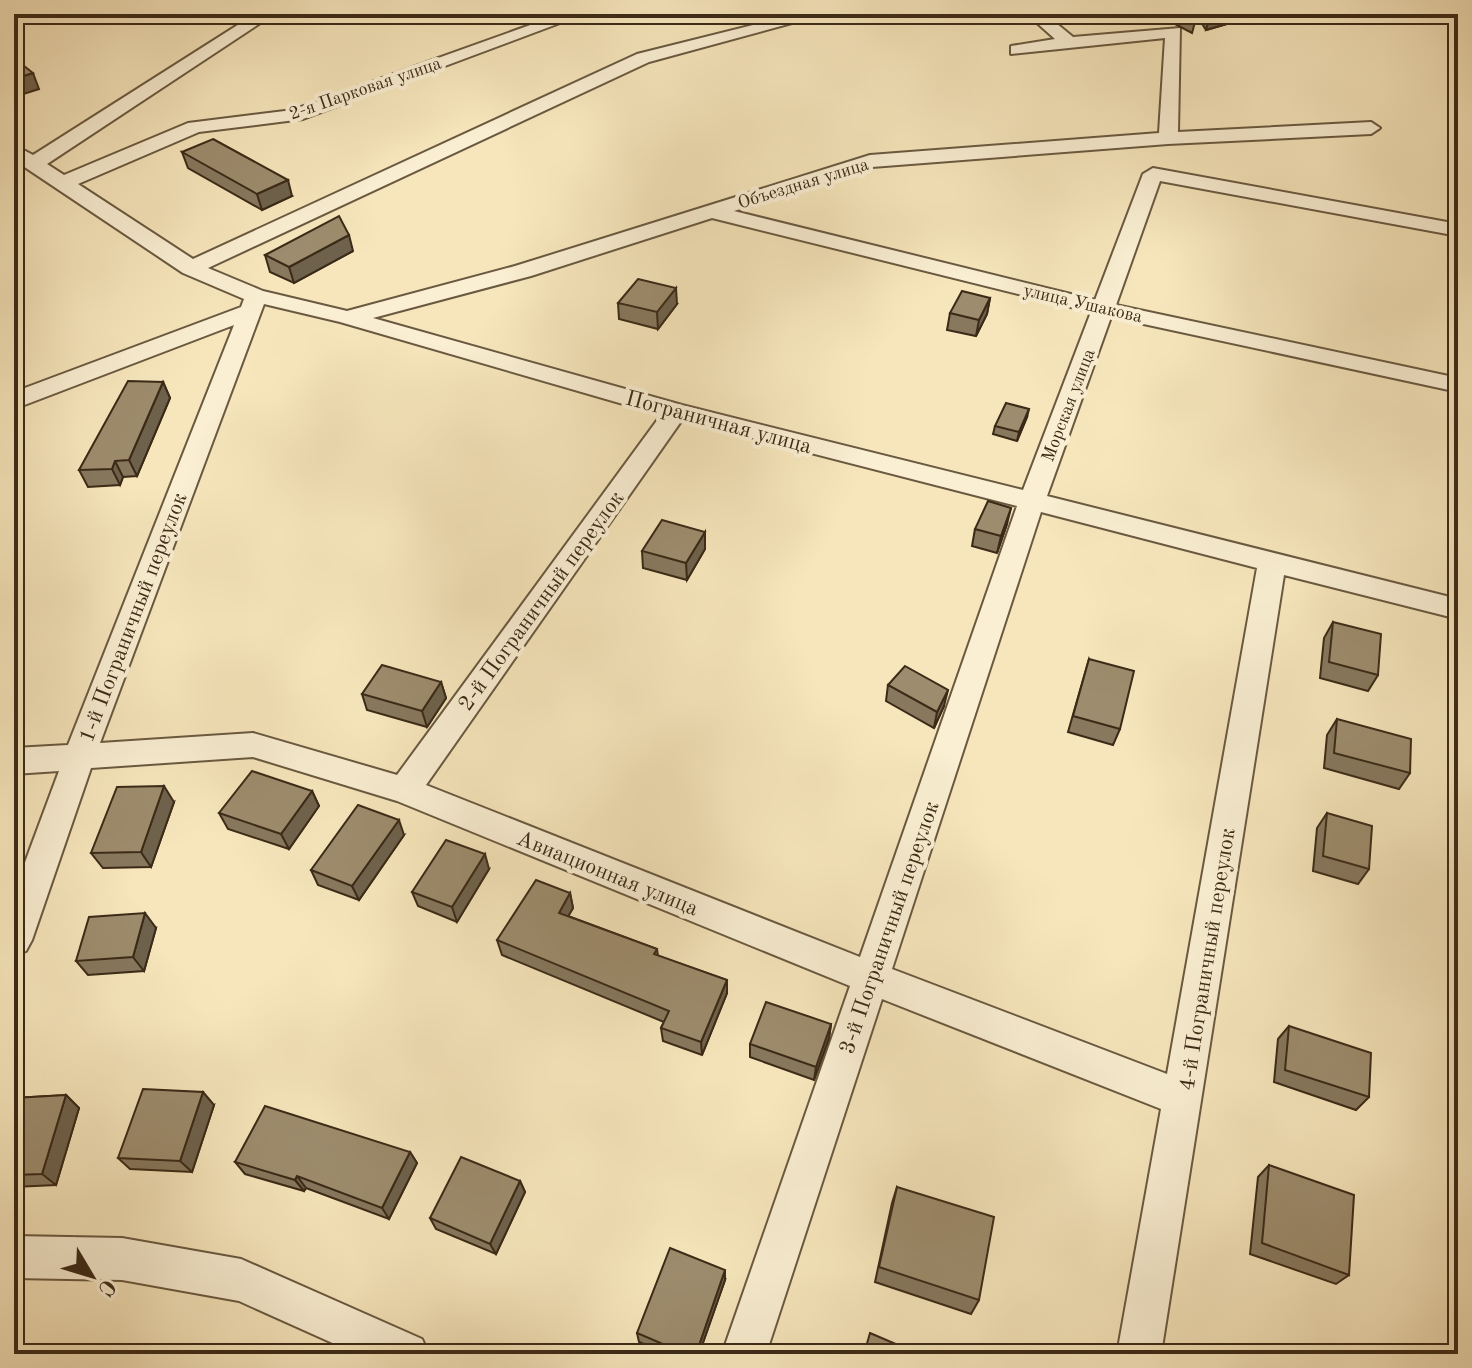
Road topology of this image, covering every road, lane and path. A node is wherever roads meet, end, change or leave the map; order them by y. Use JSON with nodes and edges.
{"nodes":[{"id":1,"x":266,"y":14,"type":"edge"},
{"id":2,"x":576,"y":14,"type":"edge"},
{"id":3,"x":817,"y":14,"type":"edge"},
{"id":4,"x":1035,"y":14,"type":"edge"},
{"id":5,"x":1069,"y":42,"type":"junction"},
{"id":6,"x":1017,"y":50,"type":"dead end"},
{"id":7,"x":1371,"y":128,"type":"dead end"},
{"id":8,"x":1168,"y":138,"type":"junction"},
{"id":9,"x":24,"y":157,"type":"edge"},
{"id":10,"x":63,"y":183,"type":"junction"},
{"id":11,"x":710,"y":211,"type":"junction"},
{"id":12,"x":1458,"y":230,"type":"edge"},
{"id":13,"x":191,"y":268,"type":"junction"},
{"id":14,"x":251,"y":304,"type":"junction"},
{"id":15,"x":1104,"y":309,"type":"junction"},
{"id":16,"x":346,"y":317,"type":"junction"},
{"id":17,"x":1458,"y":385,"type":"edge"},
{"id":18,"x":14,"y":401,"type":"edge"},
{"id":19,"x":676,"y":411,"type":"junction"},
{"id":20,"x":1032,"y":501,"type":"junction"},
{"id":21,"x":1272,"y":563,"type":"junction"},
{"id":22,"x":1458,"y":609,"type":"edge"},
{"id":23,"x":80,"y":755,"type":"junction"},
{"id":24,"x":14,"y":761,"type":"edge"},
{"id":25,"x":404,"y":790,"type":"junction"},
{"id":26,"x":14,"y":940,"type":"edge"},
{"id":27,"x":871,"y":978,"type":"junction"},
{"id":28,"x":1182,"y":1098,"type":"junction"},
{"id":29,"x":14,"y":1257,"type":"edge"},
{"id":30,"x":407,"y":1354,"type":"edge"},
{"id":31,"x":744,"y":1354,"type":"edge"},
{"id":32,"x":1139,"y":1354,"type":"edge"}],
"edges":[{"from":1,"to":9,"type":"street"},
{"from":2,"to":10,"type":"street","name":"2-я Парковая улица"},
{"from":3,"to":13,"type":"street"},
{"from":4,"to":5,"type":"street"},
{"from":5,"to":6,"type":"street"},
{"from":5,"to":8,"type":"street"},
{"from":7,"to":8,"type":"street","name":"Объездная улица"},
{"from":8,"to":11,"type":"street","name":"Объездная улица"},
{"from":9,"to":10,"type":"street","name":"Пограничная улица"},
{"from":10,"to":13,"type":"street","name":"Пограничная улица"},
{"from":11,"to":15,"type":"street","name":"улица Ушакова"},
{"from":11,"to":16,"type":"street","name":"Объездная улица"},
{"from":12,"to":15,"type":"street","name":"Морская улица"},
{"from":13,"to":14,"type":"street","name":"Пограничная улица"},
{"from":14,"to":16,"type":"street","name":"Пограничная улица"},
{"from":14,"to":18,"type":"street"},
{"from":14,"to":23,"type":"street","name":"1-й Пограничный переулок"},
{"from":15,"to":17,"type":"street","name":"улица Ушакова"},
{"from":15,"to":20,"type":"street","name":"Морская улица"},
{"from":16,"to":19,"type":"street","name":"Пограничная улица"},
{"from":19,"to":20,"type":"street","name":"Пограничная улица"},
{"from":19,"to":25,"type":"street","name":"2-й Пограничный переулок"},
{"from":20,"to":21,"type":"street","name":"Пограничная улица"},
{"from":20,"to":27,"type":"street","name":"3-й Пограничный переулок"},
{"from":21,"to":22,"type":"street","name":"Пограничная улица"},
{"from":21,"to":28,"type":"street","name":"4-й Пограничный переулок"},
{"from":23,"to":24,"type":"street","name":"Авиационная улица"},
{"from":23,"to":25,"type":"street","name":"Авиационная улица"},
{"from":23,"to":26,"type":"street","name":"1-й Пограничный переулок"},
{"from":25,"to":27,"type":"street","name":"Авиационная улица"},
{"from":27,"to":28,"type":"street","name":"Авиационная улица"},
{"from":27,"to":31,"type":"street","name":"3-й Пограничный переулок"},
{"from":28,"to":32,"type":"street","name":"4-й Пограничный переулок"},
{"from":29,"to":30,"type":"street"}]}
